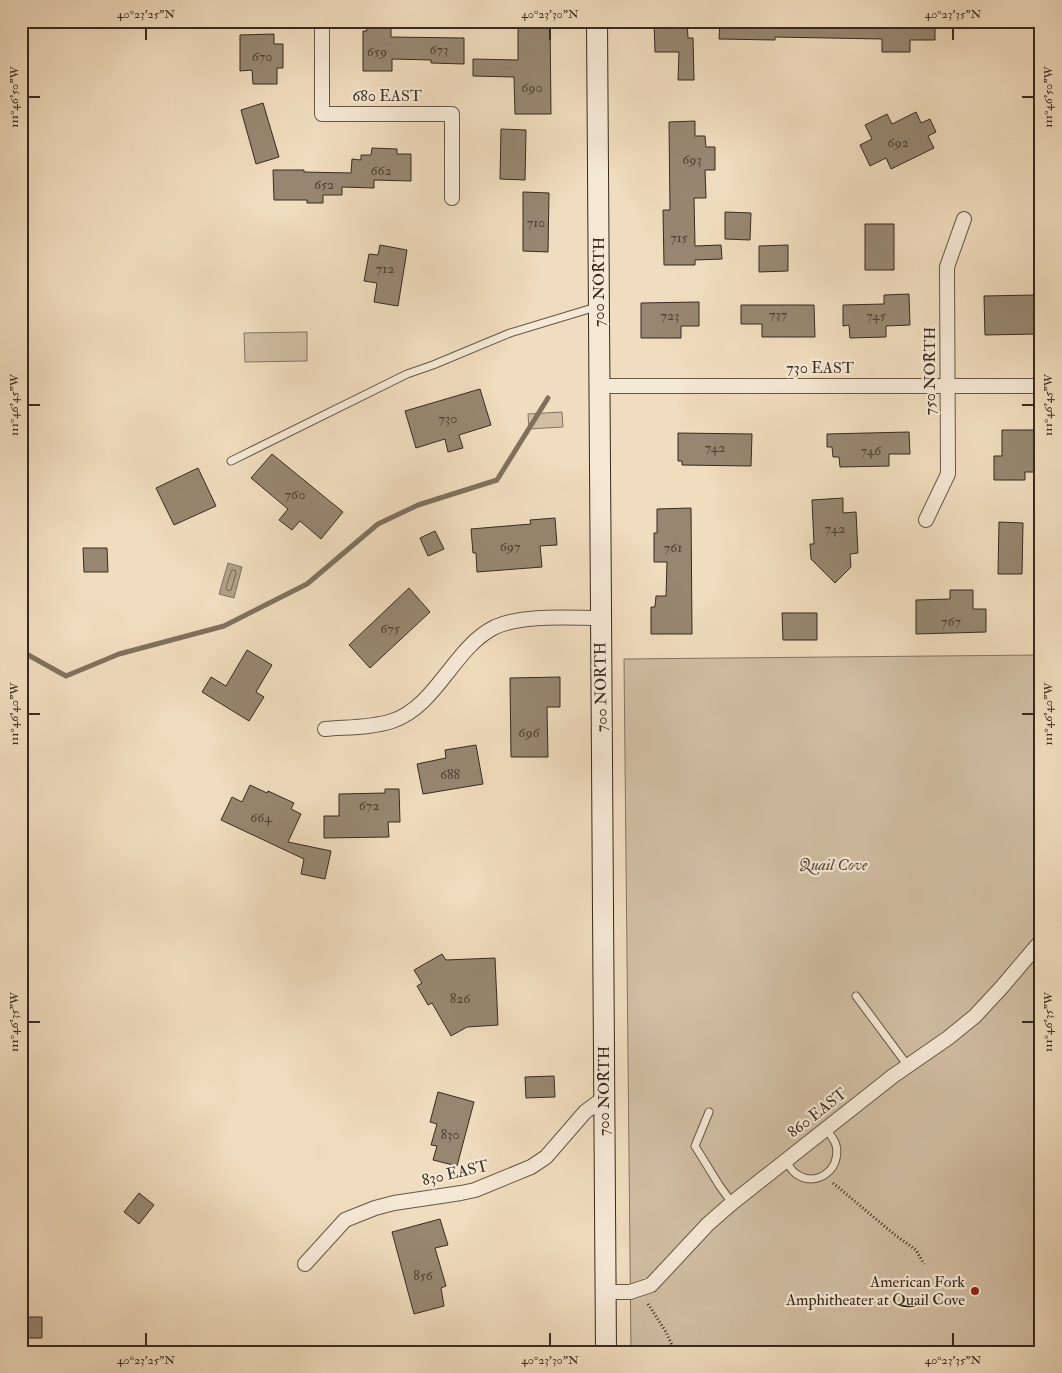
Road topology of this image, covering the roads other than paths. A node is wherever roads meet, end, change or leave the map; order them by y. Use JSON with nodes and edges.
{"nodes":[{"id":1,"x":322,"y":21,"type":"edge"},
{"id":2,"x":597,"y":21,"type":"edge"},
{"id":3,"x":452,"y":198,"type":"dead end"},
{"id":4,"x":964,"y":219,"type":"dead end"},
{"id":5,"x":599,"y":306,"type":"junction"},
{"id":6,"x":599,"y":386,"type":"junction"},
{"id":7,"x":948,"y":386,"type":"junction"},
{"id":8,"x":1041,"y":386,"type":"edge"},
{"id":9,"x":231,"y":461,"type":"dead end"},
{"id":10,"x":926,"y":520,"type":"dead end"},
{"id":11,"x":600,"y":618,"type":"junction"},
{"id":12,"x":325,"y":729,"type":"dead end"},
{"id":13,"x":1041,"y":941,"type":"edge"},
{"id":14,"x":856,"y":996,"type":"dead end"},
{"id":15,"x":908,"y":1066,"type":"junction"},
{"id":16,"x":604,"y":1098,"type":"junction"},
{"id":17,"x":709,"y":1112,"type":"dead end"},
{"id":18,"x":826,"y":1129,"type":"junction"},
{"id":19,"x":786,"y":1160,"type":"junction"},
{"id":20,"x":732,"y":1203,"type":"junction"},
{"id":21,"x":305,"y":1264,"type":"dead end"},
{"id":22,"x":606,"y":1292,"type":"junction"},
{"id":23,"x":606,"y":1352,"type":"edge"}],
"edges":[{"from":1,"to":3,"type":"street","name":"680 EAST"},
{"from":2,"to":5,"type":"street","name":"700 NORTH"},
{"from":4,"to":7,"type":"street","name":"750 NORTH"},
{"from":5,"to":6,"type":"street","name":"700 NORTH"},
{"from":5,"to":9,"type":"lane"},
{"from":6,"to":7,"type":"street","name":"730 EAST"},
{"from":6,"to":11,"type":"street","name":"700 NORTH"},
{"from":7,"to":8,"type":"street","name":"730 EAST"},
{"from":7,"to":10,"type":"street","name":"750 NORTH"},
{"from":11,"to":12,"type":"street"},
{"from":11,"to":16,"type":"street","name":"700 NORTH"},
{"from":13,"to":15,"type":"street","name":"860 EAST"},
{"from":14,"to":15,"type":"lane"},
{"from":15,"to":18,"type":"street","name":"860 EAST"},
{"from":16,"to":21,"type":"street","name":"830 EAST"},
{"from":16,"to":22,"type":"street","name":"700 NORTH"},
{"from":17,"to":20,"type":"lane"},
{"from":18,"to":19,"type":"street","name":"860 EAST"},
{"from":18,"to":19,"type":"lane"},
{"from":19,"to":20,"type":"street","name":"860 EAST"},
{"from":20,"to":22,"type":"street","name":"860 EAST"},
{"from":22,"to":23,"type":"street","name":"700 NORTH"}]}
